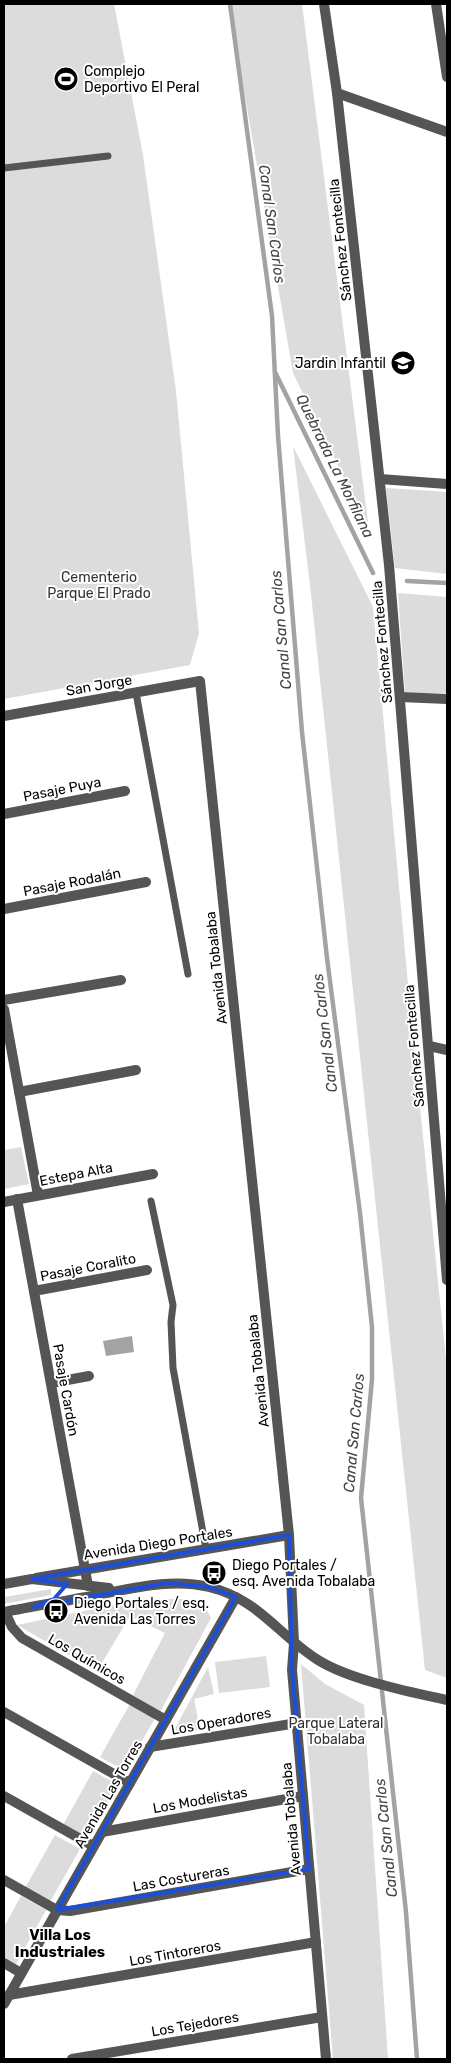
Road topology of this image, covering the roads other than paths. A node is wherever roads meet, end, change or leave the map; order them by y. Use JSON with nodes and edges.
{"nodes":[{"id":1,"x":324,"y":4,"type":"edge"},
{"id":2,"x":436,"y":4,"type":"edge"},
{"id":3,"x":447,"y":77,"type":"edge"},
{"id":4,"x":337,"y":93,"type":"junction"},
{"id":5,"x":447,"y":132,"type":"edge"},
{"id":6,"x":108,"y":156,"type":"dead end"},
{"id":7,"x":4,"y":168,"type":"edge"},
{"id":8,"x":380,"y":480,"type":"junction"},
{"id":9,"x":447,"y":484,"type":"edge"},
{"id":10,"x":200,"y":681,"type":"joint"},
{"id":11,"x":136,"y":692,"type":"junction"},
{"id":12,"x":400,"y":697,"type":"junction"},
{"id":13,"x":447,"y":699,"type":"edge"},
{"id":14,"x":4,"y":716,"type":"edge"},
{"id":15,"x":125,"y":791,"type":"dead end"},
{"id":16,"x":4,"y":814,"type":"edge"},
{"id":17,"x":146,"y":882,"type":"dead end"},
{"id":18,"x":4,"y":909,"type":"edge"},
{"id":19,"x":188,"y":974,"type":"dead end"},
{"id":20,"x":121,"y":980,"type":"dead end"},
{"id":21,"x":4,"y":1000,"type":"edge"},
{"id":22,"x":4,"y":1009,"type":"edge"},
{"id":23,"x":429,"y":1046,"type":"junction"},
{"id":24,"x":447,"y":1050,"type":"edge"},
{"id":25,"x":136,"y":1070,"type":"dead end"},
{"id":26,"x":19,"y":1092,"type":"junction"},
{"id":27,"x":153,"y":1174,"type":"dead end"},
{"id":28,"x":38,"y":1195,"type":"junction"},
{"id":29,"x":17,"y":1199,"type":"junction"},
{"id":30,"x":151,"y":1201,"type":"dead end"},
{"id":31,"x":4,"y":1202,"type":"edge"},
{"id":32,"x":446,"y":1264,"type":"edge"},
{"id":33,"x":147,"y":1270,"type":"dead end"},
{"id":34,"x":447,"y":1280,"type":"edge"},
{"id":35,"x":34,"y":1292,"type":"junction"},
{"id":36,"x":89,"y":1376,"type":"dead end"},
{"id":37,"x":51,"y":1383,"type":"junction"},
{"id":38,"x":289,"y":1535,"type":"junction"},
{"id":39,"x":206,"y":1549,"type":"junction"},
{"id":40,"x":85,"y":1569,"type":"junction"},
{"id":41,"x":32,"y":1579,"type":"junction"},
{"id":42,"x":62,"y":1583,"type":"junction"},
{"id":43,"x":4,"y":1584,"type":"edge"},
{"id":44,"x":88,"y":1586,"type":"junction"},
{"id":45,"x":122,"y":1590,"type":"junction"},
{"id":46,"x":236,"y":1597,"type":"junction"},
{"id":47,"x":33,"y":1607,"type":"junction"},
{"id":48,"x":4,"y":1612,"type":"edge"},
{"id":49,"x":294,"y":1643,"type":"junction"},
{"id":50,"x":443,"y":1699,"type":"edge"},
{"id":51,"x":4,"y":1712,"type":"edge"},
{"id":52,"x":166,"y":1720,"type":"junction"},
{"id":53,"x":297,"y":1723,"type":"junction"},
{"id":54,"x":150,"y":1747,"type":"junction"},
{"id":55,"x":130,"y":1783,"type":"junction"},
{"id":56,"x":4,"y":1796,"type":"edge"},
{"id":57,"x":303,"y":1796,"type":"junction"},
{"id":58,"x":102,"y":1832,"type":"junction"},
{"id":59,"x":94,"y":1846,"type":"junction"},
{"id":60,"x":309,"y":1869,"type":"junction"},
{"id":61,"x":4,"y":1880,"type":"edge"},
{"id":62,"x":57,"y":1910,"type":"junction"},
{"id":63,"x":316,"y":1942,"type":"junction"},
{"id":64,"x":4,"y":1963,"type":"edge"},
{"id":65,"x":21,"y":1973,"type":"junction"},
{"id":66,"x":6,"y":2000,"type":"edge"},
{"id":67,"x":322,"y":2016,"type":"junction"},
{"id":68,"x":72,"y":2059,"type":"edge"},
{"id":69,"x":326,"y":2059,"type":"edge"}],
"edges":[{"from":1,"to":4,"type":"street","name":"Sánchez Fontecilla"},
{"from":2,"to":3,"type":"street"},
{"from":4,"to":5,"type":"street"},
{"from":4,"to":8,"type":"street","name":"Sánchez Fontecilla"},
{"from":6,"to":7,"type":"lane"},
{"from":8,"to":9,"type":"street"},
{"from":8,"to":12,"type":"street","name":"Sánchez Fontecilla"},
{"from":10,"to":11,"type":"street","name":"San Jorge"},
{"from":10,"to":38,"type":"street","name":"Avenida Tobalaba"},
{"from":11,"to":14,"type":"street","name":"San Jorge"},
{"from":11,"to":19,"type":"lane"},
{"from":12,"to":13,"type":"street"},
{"from":12,"to":23,"type":"street","name":"Sánchez Fontecilla"},
{"from":15,"to":16,"type":"street","name":"Pasaje Puya"},
{"from":17,"to":18,"type":"street","name":"Pasaje Rodalán"},
{"from":20,"to":21,"type":"street"},
{"from":22,"to":26,"type":"street"},
{"from":23,"to":24,"type":"street"},
{"from":23,"to":32,"type":"street","name":"Sánchez Fontecilla"},
{"from":25,"to":26,"type":"street"},
{"from":26,"to":28,"type":"street"},
{"from":27,"to":28,"type":"street","name":"Estepa Alta"},
{"from":28,"to":29,"type":"street","name":"Estepa Alta"},
{"from":29,"to":31,"type":"street","name":"Estepa Alta"},
{"from":29,"to":35,"type":"street","name":"Pasaje Cardón"},
{"from":30,"to":39,"type":"lane"},
{"from":32,"to":34,"type":"street","name":"Sánchez Fontecilla"},
{"from":33,"to":35,"type":"street","name":"Pasaje Coralito"},
{"from":35,"to":37,"type":"street","name":"Pasaje Cardón"},
{"from":36,"to":37,"type":"street"},
{"from":37,"to":40,"type":"street","name":"Pasaje Cardón"},
{"from":38,"to":39,"type":"street","name":"Avenida Diego Portales"},
{"from":38,"to":49,"type":"street","name":"Avenida Tobalaba"},
{"from":39,"to":40,"type":"street","name":"Avenida Diego Portales"},
{"from":40,"to":41,"type":"street","name":"Avenida Diego Portales"},
{"from":40,"to":44,"type":"street","name":"Pasaje Cardón"},
{"from":41,"to":42,"type":"street","name":"Avenida Diego Portales"},
{"from":41,"to":43,"type":"street","name":"Avenida Diego Portales"},
{"from":42,"to":44,"type":"street","name":"Avenida Diego Portales"},
{"from":42,"to":47,"type":"street"},
{"from":44,"to":45,"type":"street","name":"Avenida Diego Portales"},
{"from":45,"to":46,"type":"street","name":"Avenida Diego Portales"},
{"from":45,"to":47,"type":"street","name":"Avenida Diego Portales"},
{"from":46,"to":49,"type":"street","name":"Avenida Diego Portales"},
{"from":46,"to":52,"type":"street","name":"Avenida Las Torres"},
{"from":47,"to":48,"type":"street","name":"Avenida Diego Portales"},
{"from":48,"to":52,"type":"street","name":"Los Químicos"},
{"from":49,"to":50,"type":"street","name":"Avenida Diego Portales"},
{"from":49,"to":53,"type":"street","name":"Avenida Tobalaba"},
{"from":51,"to":55,"type":"street"},
{"from":52,"to":54,"type":"street","name":"Avenida Las Torres"},
{"from":53,"to":54,"type":"street","name":"Los Operadores"},
{"from":53,"to":57,"type":"street","name":"Avenida Tobalaba"},
{"from":54,"to":55,"type":"street","name":"Avenida Las Torres"},
{"from":55,"to":58,"type":"street","name":"Avenida Las Torres"},
{"from":56,"to":59,"type":"street"},
{"from":57,"to":58,"type":"street","name":"Los Modelistas"},
{"from":57,"to":60,"type":"street","name":"Avenida Tobalaba"},
{"from":58,"to":59,"type":"street","name":"Avenida Las Torres"},
{"from":59,"to":62,"type":"street","name":"Avenida Las Torres"},
{"from":60,"to":62,"type":"street","name":"Las Costureras"},
{"from":60,"to":63,"type":"street","name":"Avenida Tobalaba"},
{"from":61,"to":62,"type":"street"},
{"from":62,"to":65,"type":"street","name":"Avenida Las Torres"},
{"from":63,"to":66,"type":"street","name":"Los Tintoreros"},
{"from":63,"to":67,"type":"street","name":"Avenida Tobalaba"},
{"from":64,"to":65,"type":"street"},
{"from":65,"to":66,"type":"street","name":"Avenida Las Torres"},
{"from":67,"to":68,"type":"street","name":"Los Tejedores"},
{"from":67,"to":69,"type":"street","name":"Avenida Tobalaba"}]}
